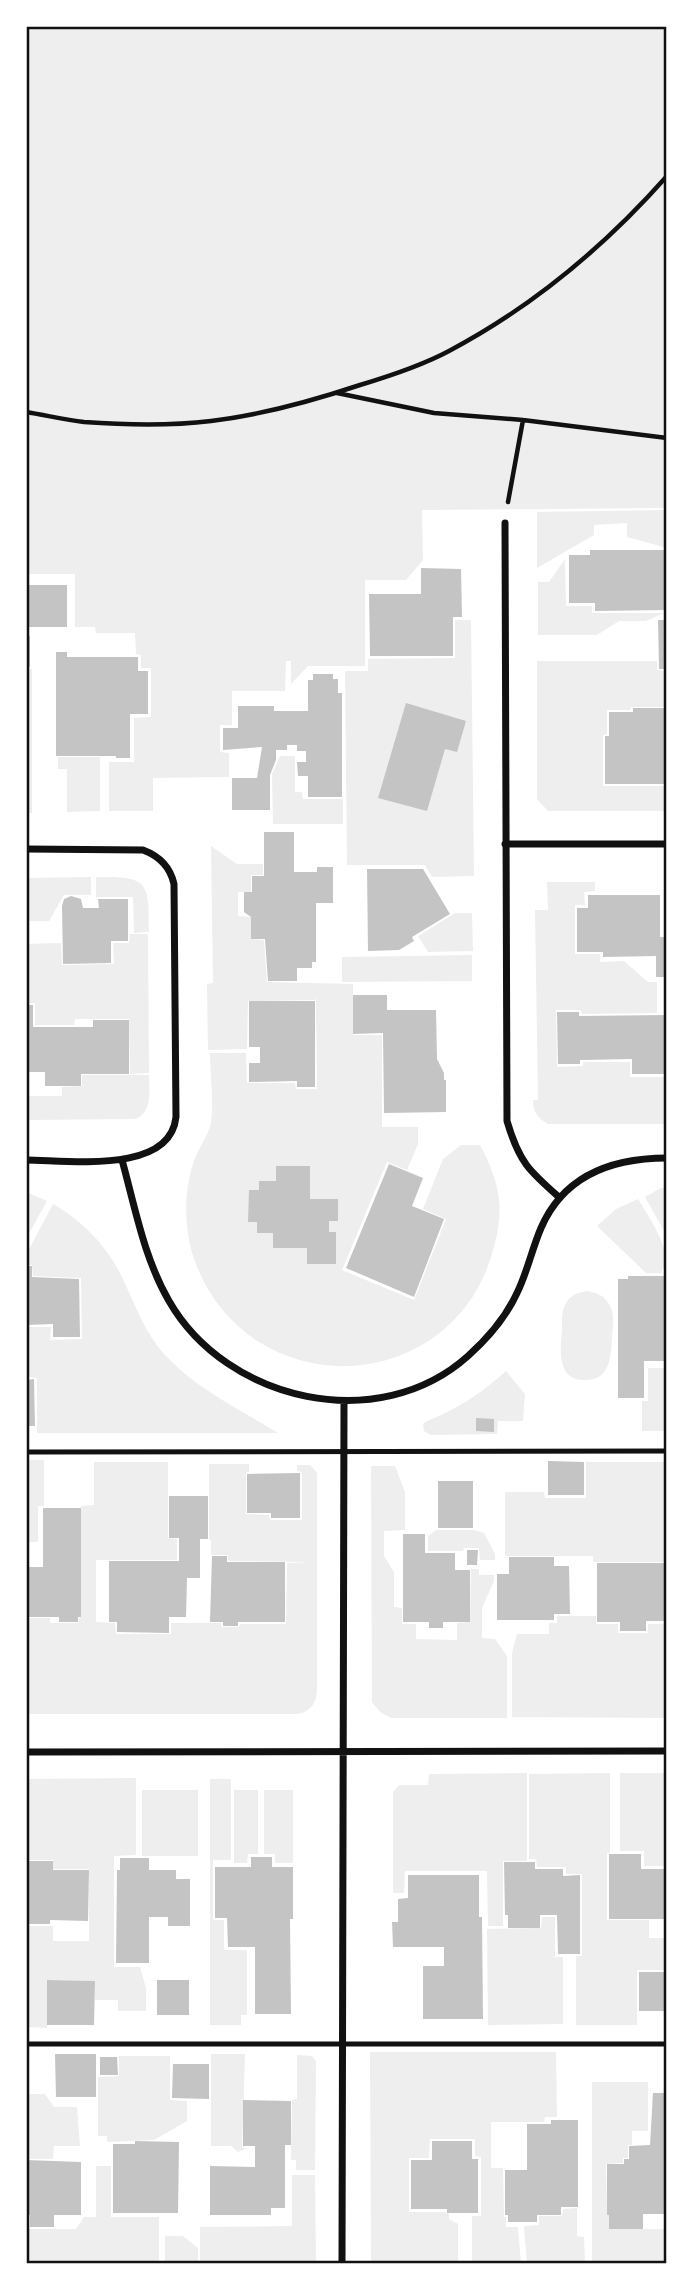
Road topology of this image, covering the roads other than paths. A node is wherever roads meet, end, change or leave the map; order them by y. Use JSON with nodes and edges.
{"nodes":[{"id":1,"x":505,"y":523,"type":"road end"},
{"id":2,"x":505,"y":844,"type":"junction"},
{"id":3,"x":667,"y":844,"type":"edge"},
{"id":4,"x":26,"y":849,"type":"edge"},
{"id":5,"x":667,"y":1158,"type":"edge"},
{"id":6,"x":26,"y":1160,"type":"edge"},
{"id":7,"x":122,"y":1160,"type":"junction"},
{"id":8,"x":560,"y":1198,"type":"junction"},
{"id":9,"x":344,"y":1402,"type":"junction"},
{"id":10,"x":343,"y":1451,"type":"junction"},
{"id":11,"x":667,"y":1451,"type":"edge"},
{"id":12,"x":26,"y":1452,"type":"edge"},
{"id":13,"x":343,"y":1751,"type":"junction"},
{"id":14,"x":667,"y":1751,"type":"edge"},
{"id":15,"x":26,"y":1752,"type":"edge"},
{"id":16,"x":26,"y":2044,"type":"edge"},
{"id":17,"x":342,"y":2044,"type":"junction"},
{"id":18,"x":667,"y":2044,"type":"edge"},
{"id":19,"x":342,"y":2264,"type":"edge"}],
"edges":[{"from":1,"to":2,"type":"street"},
{"from":2,"to":3,"type":"street"},
{"from":2,"to":8,"type":"street"},
{"from":4,"to":7,"type":"street"},
{"from":5,"to":8,"type":"street"},
{"from":6,"to":7,"type":"street"},
{"from":7,"to":9,"type":"street"},
{"from":8,"to":9,"type":"street"},
{"from":9,"to":10,"type":"street"},
{"from":10,"to":11,"type":"lane"},
{"from":10,"to":12,"type":"lane"},
{"from":10,"to":13,"type":"street"},
{"from":13,"to":14,"type":"street"},
{"from":13,"to":15,"type":"street"},
{"from":13,"to":17,"type":"street"},
{"from":16,"to":17,"type":"lane"},
{"from":17,"to":18,"type":"lane"},
{"from":17,"to":19,"type":"street"}]}
